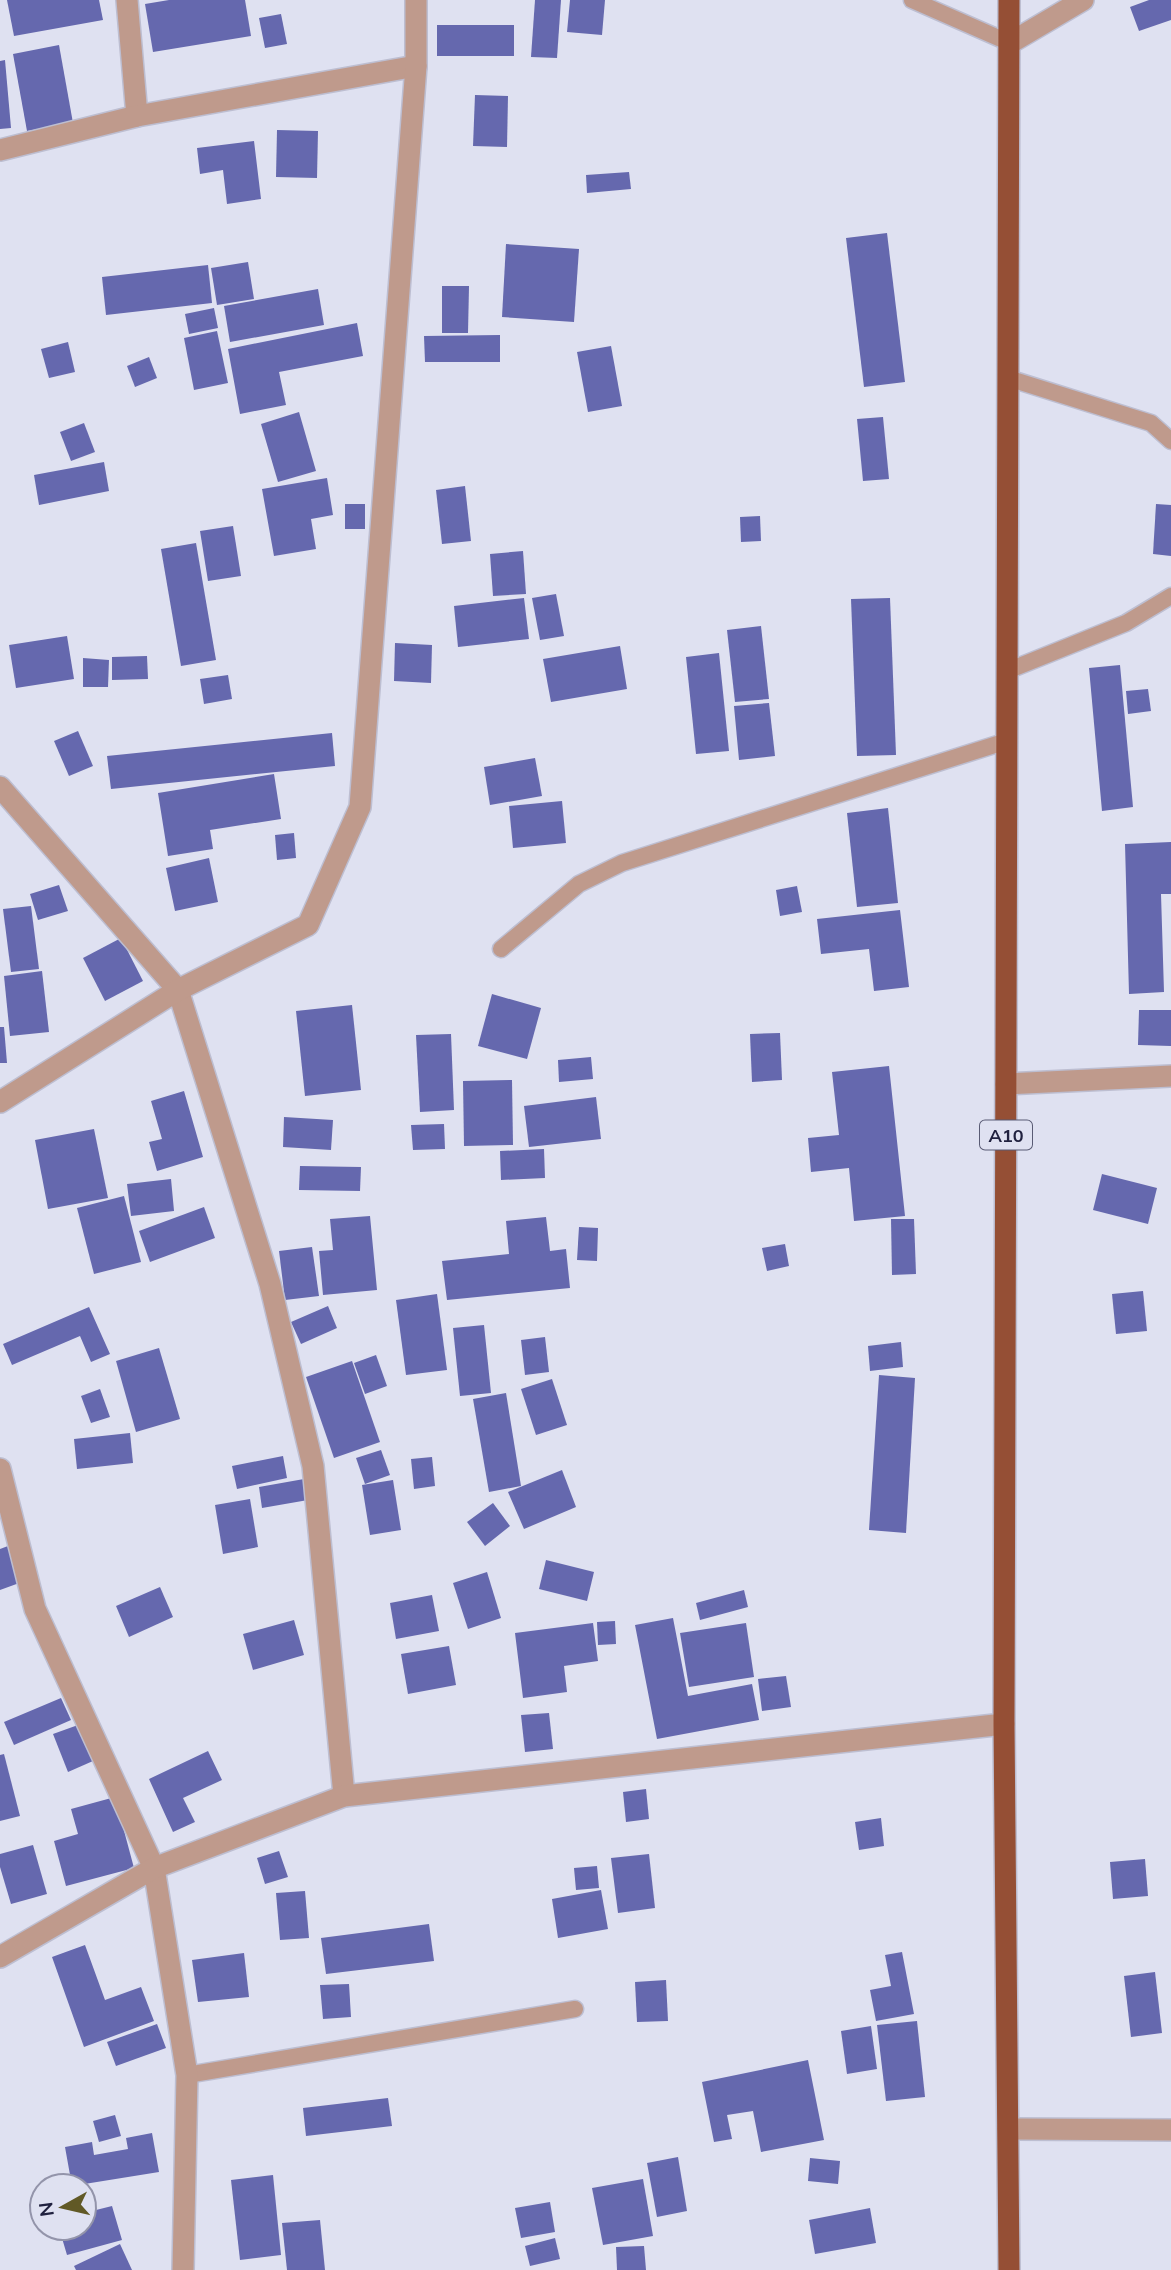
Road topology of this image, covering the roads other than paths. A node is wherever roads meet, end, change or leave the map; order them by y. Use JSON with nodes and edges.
{"nodes":[{"id":1,"x":127,"y":0,"type":"edge"},
{"id":2,"x":416,"y":0,"type":"edge"},
{"id":3,"x":912,"y":0,"type":"edge"},
{"id":4,"x":1009,"y":0,"type":"edge"},
{"id":5,"x":1083,"y":0,"type":"edge"},
{"id":6,"x":1010,"y":43,"type":"junction"},
{"id":7,"x":416,"y":66,"type":"junction"},
{"id":8,"x":137,"y":116,"type":"junction"},
{"id":9,"x":0,"y":150,"type":"edge"},
{"id":10,"x":1008,"y":379,"type":"junction"},
{"id":11,"x":1171,"y":441,"type":"edge"},
{"id":12,"x":1171,"y":596,"type":"edge"},
{"id":13,"x":1007,"y":671,"type":"junction"},
{"id":14,"x":1007,"y":741,"type":"junction"},
{"id":15,"x":0,"y":787,"type":"edge"},
{"id":16,"x":501,"y":949,"type":"dead end"},
{"id":17,"x":178,"y":990,"type":"junction"},
{"id":18,"x":1171,"y":1076,"type":"edge"},
{"id":19,"x":1006,"y":1084,"type":"junction"},
{"id":20,"x":0,"y":1102,"type":"edge"},
{"id":21,"x":0,"y":1469,"type":"edge"},
{"id":22,"x":1004,"y":1724,"type":"junction"},
{"id":23,"x":344,"y":1796,"type":"junction"},
{"id":24,"x":154,"y":1868,"type":"junction"},
{"id":25,"x":0,"y":1957,"type":"edge"},
{"id":26,"x":575,"y":2009,"type":"dead end"},
{"id":27,"x":187,"y":2075,"type":"junction"},
{"id":28,"x":1008,"y":2129,"type":"junction"},
{"id":29,"x":1171,"y":2130,"type":"edge"},
{"id":30,"x":183,"y":2270,"type":"edge"},
{"id":31,"x":1009,"y":2270,"type":"edge"}],
"edges":[{"from":1,"to":8,"type":"street"},
{"from":2,"to":7,"type":"street"},
{"from":3,"to":6,"type":"lane"},
{"from":4,"to":6,"type":"highway","number":"A10"},
{"from":5,"to":6,"type":"street"},
{"from":6,"to":10,"type":"highway","number":"A10"},
{"from":7,"to":8,"type":"street"},
{"from":7,"to":17,"type":"street"},
{"from":8,"to":9,"type":"street"},
{"from":10,"to":11,"type":"lane"},
{"from":10,"to":13,"type":"highway","number":"A10"},
{"from":12,"to":13,"type":"lane"},
{"from":13,"to":14,"type":"highway","number":"A10"},
{"from":14,"to":16,"type":"lane"},
{"from":14,"to":19,"type":"highway","number":"A10"},
{"from":15,"to":17,"type":"street"},
{"from":17,"to":20,"type":"street"},
{"from":17,"to":23,"type":"street"},
{"from":18,"to":19,"type":"street"},
{"from":19,"to":22,"type":"highway","number":"A10"},
{"from":21,"to":24,"type":"street"},
{"from":22,"to":23,"type":"street"},
{"from":22,"to":28,"type":"highway","number":"A10"},
{"from":23,"to":24,"type":"street"},
{"from":24,"to":25,"type":"street"},
{"from":24,"to":27,"type":"street"},
{"from":26,"to":27,"type":"lane"},
{"from":27,"to":30,"type":"street"},
{"from":28,"to":29,"type":"street"},
{"from":28,"to":31,"type":"highway","number":"A10"}]}
